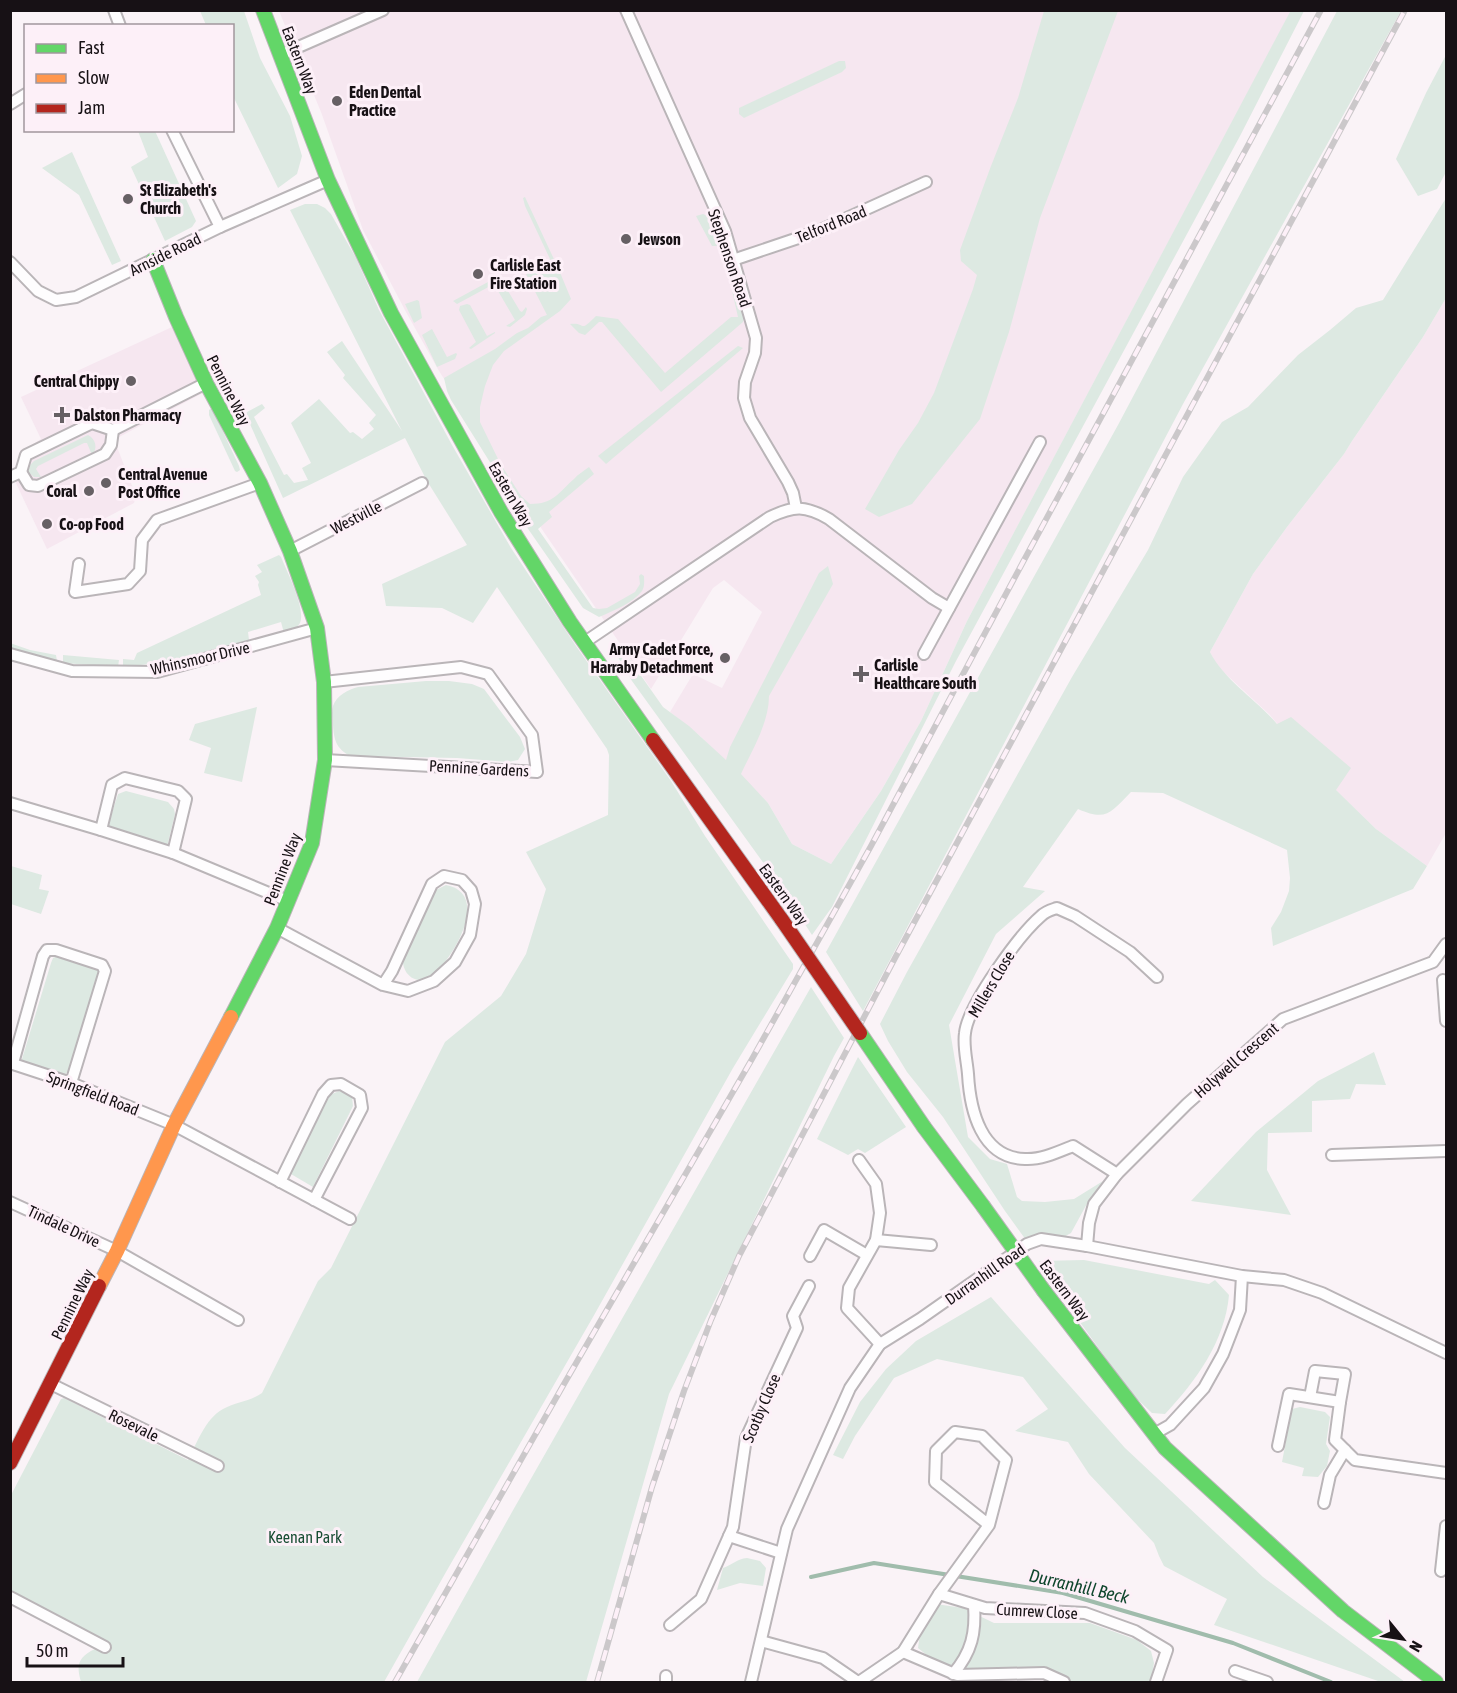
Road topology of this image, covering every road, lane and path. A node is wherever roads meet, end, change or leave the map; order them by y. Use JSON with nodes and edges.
{"nodes":[{"id":1,"x":263,"y":10,"type":"edge"},
{"id":2,"x":383,"y":10,"type":"edge"},
{"id":3,"x":626,"y":10,"type":"edge"},
{"id":4,"x":280,"y":55,"type":"junction"},
{"id":5,"x":24,"y":95,"type":"edge"},
{"id":6,"x":10,"y":104,"type":"edge"},
{"id":7,"x":173,"y":132,"type":"edge"},
{"id":8,"x":328,"y":180,"type":"junction"},
{"id":9,"x":926,"y":182,"type":"dead end"},
{"id":10,"x":220,"y":227,"type":"junction"},
{"id":11,"x":153,"y":260,"type":"junction"},
{"id":12,"x":733,"y":260,"type":"junction"},
{"id":13,"x":10,"y":262,"type":"edge"},
{"id":14,"x":206,"y":383,"type":"junction"},
{"id":15,"x":113,"y":430,"type":"junction"},
{"id":16,"x":1040,"y":442,"type":"dead end"},
{"id":17,"x":21,"y":472,"type":"junction"},
{"id":18,"x":10,"y":477,"type":"edge"},
{"id":19,"x":260,"y":483,"type":"junction"},
{"id":20,"x":422,"y":483,"type":"dead end"},
{"id":21,"x":796,"y":508,"type":"junction"},
{"id":22,"x":290,"y":551,"type":"junction"},
{"id":23,"x":79,"y":564,"type":"dead end"},
{"id":24,"x":949,"y":608,"type":"junction"},
{"id":25,"x":317,"y":628,"type":"junction"},
{"id":26,"x":585,"y":642,"type":"junction"},
{"id":27,"x":10,"y":654,"type":"edge"},
{"id":28,"x":924,"y":654,"type":"dead end"},
{"id":29,"x":324,"y":682,"type":"junction"},
{"id":30,"x":325,"y":760,"type":"junction"},
{"id":31,"x":10,"y":803,"type":"edge"},
{"id":32,"x":101,"y":830,"type":"junction"},
{"id":33,"x":173,"y":853,"type":"junction"},
{"id":34,"x":288,"y":901,"type":"junction"},
{"id":35,"x":277,"y":928,"type":"junction"},
{"id":36,"x":1446,"y":944,"type":"edge"},
{"id":37,"x":1157,"y":977,"type":"dead end"},
{"id":38,"x":1443,"y":980,"type":"dead end"},
{"id":39,"x":383,"y":985,"type":"junction"},
{"id":40,"x":1446,"y":1021,"type":"edge"},
{"id":41,"x":12,"y":1063,"type":"edge"},
{"id":42,"x":71,"y":1083,"type":"junction"},
{"id":43,"x":174,"y":1125,"type":"junction"},
{"id":44,"x":1446,"y":1151,"type":"edge"},
{"id":45,"x":1332,"y":1155,"type":"dead end"},
{"id":46,"x":859,"y":1160,"type":"dead end"},
{"id":47,"x":1117,"y":1174,"type":"junction"},
{"id":48,"x":280,"y":1182,"type":"junction"},
{"id":49,"x":314,"y":1200,"type":"junction"},
{"id":50,"x":10,"y":1202,"type":"edge"},
{"id":51,"x":350,"y":1219,"type":"dead end"},
{"id":52,"x":876,"y":1240,"type":"junction"},
{"id":53,"x":931,"y":1245,"type":"dead end"},
{"id":54,"x":1087,"y":1246,"type":"junction"},
{"id":55,"x":117,"y":1251,"type":"junction"},
{"id":56,"x":867,"y":1254,"type":"junction"},
{"id":57,"x":810,"y":1256,"type":"dead end"},
{"id":58,"x":1242,"y":1276,"type":"junction"},
{"id":59,"x":809,"y":1287,"type":"dead end"},
{"id":60,"x":238,"y":1320,"type":"dead end"},
{"id":61,"x":1446,"y":1339,"type":"edge"},
{"id":62,"x":880,"y":1344,"type":"junction"},
{"id":63,"x":1443,"y":1351,"type":"edge"},
{"id":64,"x":51,"y":1384,"type":"junction"},
{"id":65,"x":1310,"y":1397,"type":"junction"},
{"id":66,"x":1340,"y":1402,"type":"junction"},
{"id":67,"x":1154,"y":1434,"type":"junction"},
{"id":68,"x":1278,"y":1446,"type":"dead end"},
{"id":69,"x":1345,"y":1450,"type":"junction"},
{"id":70,"x":10,"y":1463,"type":"edge"},
{"id":71,"x":218,"y":1466,"type":"dead end"},
{"id":72,"x":1446,"y":1473,"type":"edge"},
{"id":73,"x":1324,"y":1503,"type":"dead end"},
{"id":74,"x":989,"y":1526,"type":"junction"},
{"id":75,"x":1446,"y":1526,"type":"edge"},
{"id":76,"x":729,"y":1536,"type":"junction"},
{"id":77,"x":781,"y":1553,"type":"junction"},
{"id":78,"x":1441,"y":1570,"type":"dead end"},
{"id":79,"x":939,"y":1594,"type":"junction"},
{"id":80,"x":10,"y":1597,"type":"edge"},
{"id":81,"x":974,"y":1605,"type":"junction"},
{"id":82,"x":670,"y":1625,"type":"dead end"},
{"id":83,"x":761,"y":1641,"type":"junction"},
{"id":84,"x":105,"y":1647,"type":"dead end"},
{"id":85,"x":903,"y":1652,"type":"junction"},
{"id":86,"x":1235,"y":1671,"type":"dead end"},
{"id":87,"x":953,"y":1674,"type":"junction"},
{"id":88,"x":751,"y":1683,"type":"edge"},
{"id":89,"x":858,"y":1683,"type":"edge"},
{"id":90,"x":1064,"y":1683,"type":"edge"},
{"id":91,"x":1156,"y":1683,"type":"edge"},
{"id":92,"x":1267,"y":1683,"type":"edge"},
{"id":93,"x":1436,"y":1683,"type":"edge"}],
"edges":[{"from":1,"to":4,"type":"street","name":"Eastern Way"},
{"from":2,"to":4,"type":"street"},
{"from":3,"to":12,"type":"street","name":"Stephenson Road"},
{"from":4,"to":8,"type":"street","name":"Eastern Way"},
{"from":5,"to":6,"type":"street"},
{"from":7,"to":10,"type":"street"},
{"from":8,"to":10,"type":"street","name":"Arnside Road"},
{"from":8,"to":26,"type":"street","name":"Eastern Way"},
{"from":9,"to":12,"type":"street","name":"Telford Road"},
{"from":10,"to":11,"type":"street","name":"Arnside Road"},
{"from":11,"to":13,"type":"street","name":"Arnside Road"},
{"from":11,"to":14,"type":"street","name":"Pennine Way"},
{"from":12,"to":21,"type":"street","name":"Stephenson Road"},
{"from":14,"to":15,"type":"street"},
{"from":14,"to":19,"type":"street","name":"Pennine Way"},
{"from":15,"to":17,"type":"street"},
{"from":15,"to":17,"type":"street"},
{"from":16,"to":24,"type":"street"},
{"from":17,"to":18,"type":"street"},
{"from":19,"to":22,"type":"street","name":"Pennine Way"},
{"from":19,"to":23,"type":"street"},
{"from":20,"to":22,"type":"street","name":"Westville"},
{"from":21,"to":24,"type":"street"},
{"from":21,"to":26,"type":"street"},
{"from":22,"to":25,"type":"street","name":"Pennine Way"},
{"from":24,"to":28,"type":"street"},
{"from":25,"to":27,"type":"street","name":"Whinsmoor Drive"},
{"from":25,"to":29,"type":"street","name":"Pennine Way"},
{"from":26,"to":67,"type":"street","name":"Eastern Way","bridge":true},
{"from":29,"to":30,"type":"street","name":"Pennine Way"},
{"from":29,"to":30,"type":"street","name":"Pennine Gardens"},
{"from":30,"to":34,"type":"street","name":"Pennine Way"},
{"from":31,"to":32,"type":"street"},
{"from":32,"to":33,"type":"street"},
{"from":32,"to":33,"type":"street"},
{"from":33,"to":34,"type":"street"},
{"from":34,"to":35,"type":"street","name":"Pennine Way"},
{"from":35,"to":39,"type":"street"},
{"from":35,"to":43,"type":"street","name":"Pennine Way"},
{"from":36,"to":47,"type":"street","name":"Holywell Crescent"},
{"from":37,"to":47,"type":"street","name":"Millers Close"},
{"from":38,"to":40,"type":"street"},
{"from":39,"to":39,"type":"street"},
{"from":41,"to":42,"type":"street","name":"Springfield Road"},
{"from":41,"to":42,"type":"street"},
{"from":42,"to":43,"type":"street","name":"Springfield Road"},
{"from":43,"to":48,"type":"street","name":"Springfield Road"},
{"from":43,"to":55,"type":"street","name":"Pennine Way"},
{"from":44,"to":45,"type":"street"},
{"from":46,"to":52,"type":"street"},
{"from":47,"to":54,"type":"street","name":"Holywell Crescent"},
{"from":48,"to":49,"type":"street","name":"Springfield Road"},
{"from":48,"to":49,"type":"street"},
{"from":49,"to":51,"type":"street","name":"Springfield Road"},
{"from":50,"to":55,"type":"street","name":"Tindale Drive"},
{"from":52,"to":53,"type":"street"},
{"from":52,"to":56,"type":"street"},
{"from":54,"to":58,"type":"street","name":"Durranhill Road"},
{"from":54,"to":62,"type":"street","name":"Durranhill Road"},
{"from":55,"to":60,"type":"street","name":"Tindale Drive"},
{"from":55,"to":64,"type":"street","name":"Pennine Way"},
{"from":56,"to":57,"type":"street"},
{"from":56,"to":62,"type":"street"},
{"from":58,"to":63,"type":"street","name":"Durranhill Road"},
{"from":58,"to":67,"type":"street"},
{"from":59,"to":76,"type":"street","name":"Scotby Close"},
{"from":61,"to":63,"type":"street"},
{"from":62,"to":77,"type":"street","name":"Durranhill Road"},
{"from":64,"to":70,"type":"street","name":"Pennine Way"},
{"from":64,"to":71,"type":"street","name":"Rosevale"},
{"from":65,"to":66,"type":"street"},
{"from":65,"to":66,"type":"street"},
{"from":65,"to":68,"type":"street"},
{"from":66,"to":69,"type":"street"},
{"from":67,"to":93,"type":"street","name":"Eastern Way"},
{"from":69,"to":72,"type":"street"},
{"from":69,"to":73,"type":"street"},
{"from":74,"to":74,"type":"street"},
{"from":74,"to":79,"type":"street"},
{"from":75,"to":78,"type":"street"},
{"from":76,"to":77,"type":"street"},
{"from":76,"to":82,"type":"street","name":"Scotby Close"},
{"from":77,"to":83,"type":"street","name":"Durranhill Road"},
{"from":79,"to":81,"type":"street","name":"Cumrew Close"},
{"from":79,"to":85,"type":"street"},
{"from":80,"to":84,"type":"street"},
{"from":81,"to":87,"type":"street"},
{"from":81,"to":91,"type":"street","name":"Cumrew Close"},
{"from":83,"to":88,"type":"street","name":"Durranhill Road"},
{"from":83,"to":89,"type":"street"},
{"from":85,"to":87,"type":"street"},
{"from":85,"to":89,"type":"street"},
{"from":86,"to":92,"type":"street"},
{"from":87,"to":90,"type":"street"}]}
